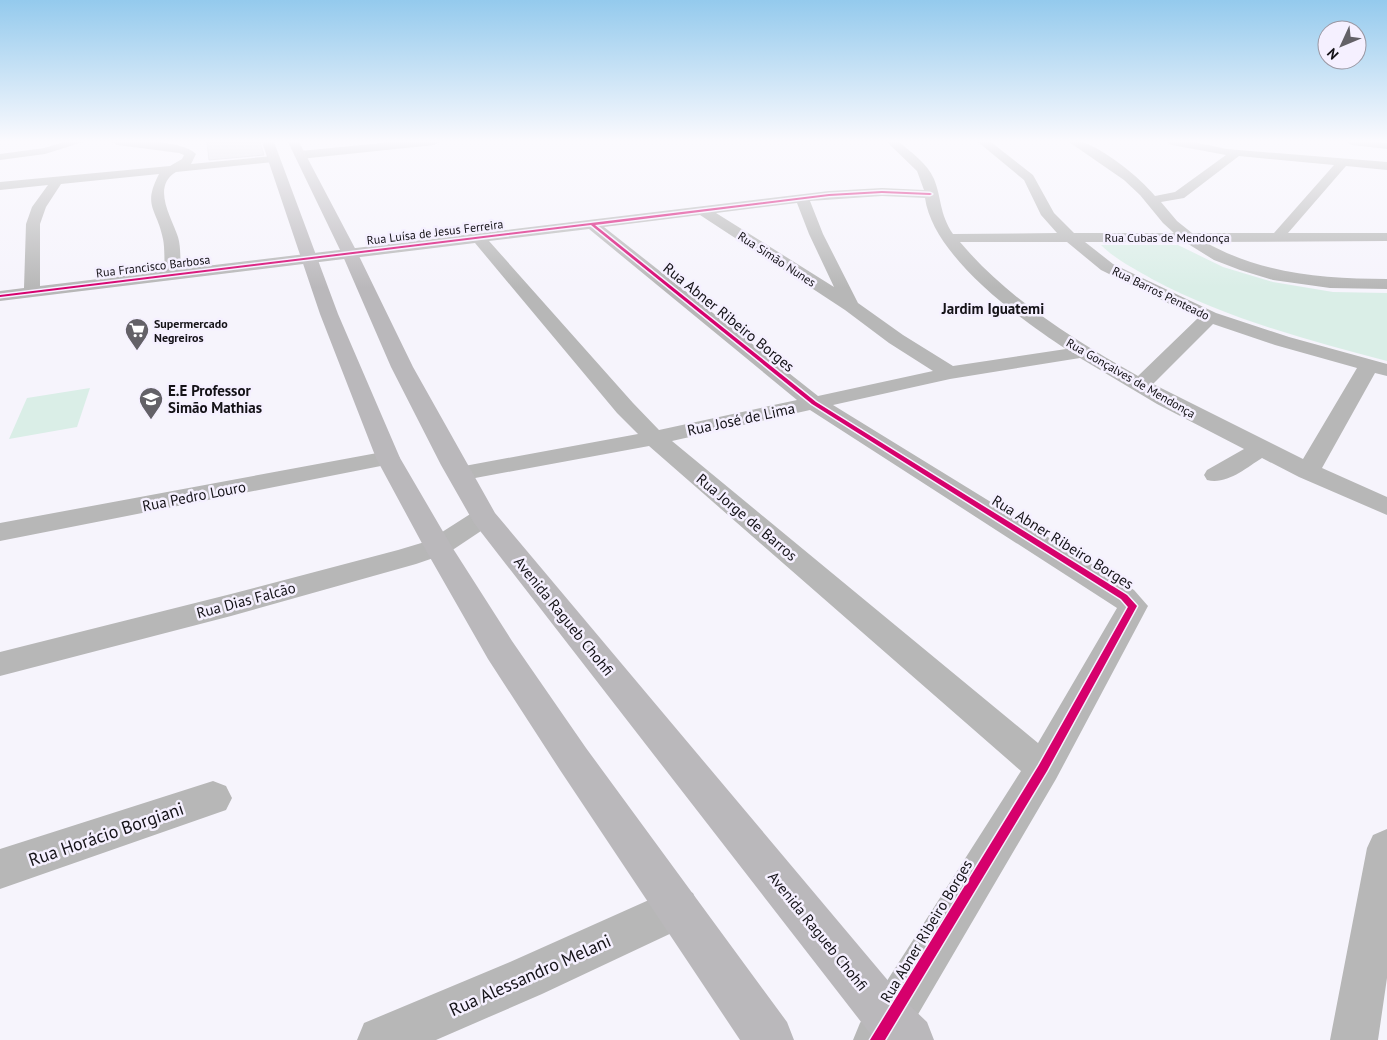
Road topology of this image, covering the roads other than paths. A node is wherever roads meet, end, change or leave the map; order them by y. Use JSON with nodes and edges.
{"nodes":[{"id":1,"x":50,"y":191,"type":"edge"},
{"id":2,"x":158,"y":191,"type":"edge"},
{"id":3,"x":292,"y":191,"type":"edge"},
{"id":4,"x":309,"y":191,"type":"edge"},
{"id":5,"x":929,"y":191,"type":"edge"},
{"id":6,"x":1035,"y":191,"type":"edge"},
{"id":7,"x":1143,"y":191,"type":"edge"},
{"id":8,"x":1185,"y":191,"type":"edge"},
{"id":9,"x":1317,"y":191,"type":"edge"},
{"id":10,"x":930,"y":194,"type":"junction"},
{"id":11,"x":802,"y":199,"type":"junction"},
{"id":12,"x":1153,"y":200,"type":"junction"},
{"id":13,"x":703,"y":211,"type":"junction"},
{"id":14,"x":593,"y":224,"type":"junction"},
{"id":15,"x":1070,"y":237,"type":"junction"},
{"id":16,"x":1188,"y":237,"type":"junction"},
{"id":17,"x":1278,"y":237,"type":"junction"},
{"id":18,"x":1387,"y":237,"type":"edge"},
{"id":19,"x":479,"y":238,"type":"junction"},
{"id":20,"x":948,"y":238,"type":"junction"},
{"id":21,"x":350,"y":254,"type":"junction"},
{"id":22,"x":310,"y":259,"type":"junction"},
{"id":23,"x":173,"y":275,"type":"junction"},
{"id":24,"x":1387,"y":284,"type":"edge"},
{"id":25,"x":32,"y":292,"type":"junction"},
{"id":26,"x":0,"y":296,"type":"edge"},
{"id":27,"x":851,"y":306,"type":"junction"},
{"id":28,"x":1210,"y":317,"type":"junction"},
{"id":29,"x":1082,"y":352,"type":"junction"},
{"id":30,"x":1378,"y":368,"type":"edge"},
{"id":31,"x":950,"y":373,"type":"junction"},
{"id":32,"x":1140,"y":386,"type":"junction"},
{"id":33,"x":814,"y":404,"type":"junction"},
{"id":34,"x":654,"y":438,"type":"junction"},
{"id":35,"x":1260,"y":449,"type":"junction"},
{"id":36,"x":388,"y":458,"type":"junction"},
{"id":37,"x":1308,"y":472,"type":"junction"},
{"id":38,"x":459,"y":474,"type":"junction"},
{"id":39,"x":1216,"y":476,"type":"dead end"},
{"id":40,"x":1387,"y":507,"type":"edge"},
{"id":41,"x":484,"y":517,"type":"junction"},
{"id":42,"x":0,"y":532,"type":"edge"},
{"id":43,"x":438,"y":547,"type":"junction"},
{"id":44,"x":0,"y":664,"type":"edge"},
{"id":45,"x":1043,"y":768,"type":"junction"},
{"id":46,"x":213,"y":798,"type":"dead end"},
{"id":47,"x":1386,"y":868,"type":"edge"},
{"id":48,"x":0,"y":870,"type":"edge"},
{"id":49,"x":678,"y":908,"type":"junction"},
{"id":50,"x":892,"y":1033,"type":"edge"},
{"id":51,"x":382,"y":1040,"type":"edge"},
{"id":52,"x":769,"y":1040,"type":"edge"},
{"id":53,"x":1354,"y":1040,"type":"edge"}],
"edges":[{"from":1,"to":25,"type":"street"},
{"from":2,"to":23,"type":"street"},
{"from":3,"to":22,"type":"main road"},
{"from":4,"to":21,"type":"main road","name":"Avenida Ragueb Chohfi"},
{"from":5,"to":10,"type":"street","name":"Rua Gonçalves de Mendonça"},
{"from":6,"to":15,"type":"street","name":"Rua Barros Penteado"},
{"from":7,"to":12,"type":"street"},
{"from":8,"to":12,"type":"street"},
{"from":9,"to":17,"type":"street"},
{"from":10,"to":11,"type":"street","name":"Rua Luísa de Jesus Ferreira"},
{"from":10,"to":20,"type":"street","name":"Rua Gonçalves de Mendonça"},
{"from":11,"to":13,"type":"street","name":"Rua Luísa de Jesus Ferreira"},
{"from":11,"to":27,"type":"street"},
{"from":12,"to":16,"type":"street"},
{"from":13,"to":14,"type":"street","name":"Rua Luísa de Jesus Ferreira"},
{"from":13,"to":27,"type":"street","name":"Rua Simão Nunes"},
{"from":14,"to":19,"type":"street","name":"Rua Luísa de Jesus Ferreira"},
{"from":14,"to":33,"type":"street","name":"Rua Abner Ribeiro Borges"},
{"from":15,"to":16,"type":"street","name":"Rua Cubas de Mendonça"},
{"from":15,"to":20,"type":"street","name":"Rua Cubas de Mendonça"},
{"from":15,"to":28,"type":"street","name":"Rua Barros Penteado"},
{"from":16,"to":17,"type":"street","name":"Rua Cubas de Mendonça"},
{"from":16,"to":24,"type":"street"},
{"from":17,"to":18,"type":"street","name":"Rua Cubas de Mendonça"},
{"from":19,"to":21,"type":"street","name":"Rua Luísa de Jesus Ferreira"},
{"from":19,"to":34,"type":"street","name":"Rua Jorge de Barros"},
{"from":20,"to":29,"type":"street","name":"Rua Gonçalves de Mendonça"},
{"from":21,"to":22,"type":"street","name":"Rua Luísa de Jesus Ferreira"},
{"from":21,"to":38,"type":"main road","name":"Avenida Ragueb Chohfi"},
{"from":22,"to":23,"type":"street","name":"Rua Francisco Barbosa"},
{"from":22,"to":36,"type":"main road"},
{"from":23,"to":25,"type":"street","name":"Rua Francisco Barbosa"},
{"from":25,"to":26,"type":"street","name":"Rua Francisco Barbosa"},
{"from":27,"to":31,"type":"street"},
{"from":28,"to":30,"type":"street","name":"Rua Barros Penteado"},
{"from":28,"to":32,"type":"street"},
{"from":29,"to":31,"type":"street","name":"Rua José de Lima"},
{"from":29,"to":32,"type":"street","name":"Rua Gonçalves de Mendonça"},
{"from":30,"to":37,"type":"street"},
{"from":31,"to":33,"type":"street","name":"Rua José de Lima"},
{"from":32,"to":35,"type":"street","name":"Rua Gonçalves de Mendonça"},
{"from":33,"to":34,"type":"street","name":"Rua José de Lima"},
{"from":33,"to":45,"type":"street","name":"Rua Abner Ribeiro Borges"},
{"from":34,"to":38,"type":"street","name":"Rua José de Lima"},
{"from":34,"to":45,"type":"street","name":"Rua Jorge de Barros"},
{"from":35,"to":37,"type":"street","name":"Rua Gonçalves de Mendonça"},
{"from":35,"to":39,"type":"street"},
{"from":36,"to":42,"type":"street","name":"Rua Pedro Louro"},
{"from":36,"to":43,"type":"main road"},
{"from":37,"to":40,"type":"street","name":"Rua Gonçalves de Mendonça"},
{"from":38,"to":41,"type":"main road","name":"Avenida Ragueb Chohfi"},
{"from":41,"to":43,"type":"street","name":"Rua Dias Falcão"},
{"from":41,"to":50,"type":"main road","name":"Avenida Ragueb Chohfi"},
{"from":43,"to":44,"type":"street","name":"Rua Dias Falcão"},
{"from":43,"to":49,"type":"main road"},
{"from":45,"to":50,"type":"street","name":"Rua Abner Ribeiro Borges"},
{"from":46,"to":48,"type":"street","name":"Rua Horácio Borgiani"},
{"from":47,"to":53,"type":"street"},
{"from":49,"to":51,"type":"street","name":"Rua Alessandro Melani"},
{"from":49,"to":52,"type":"main road"}]}
